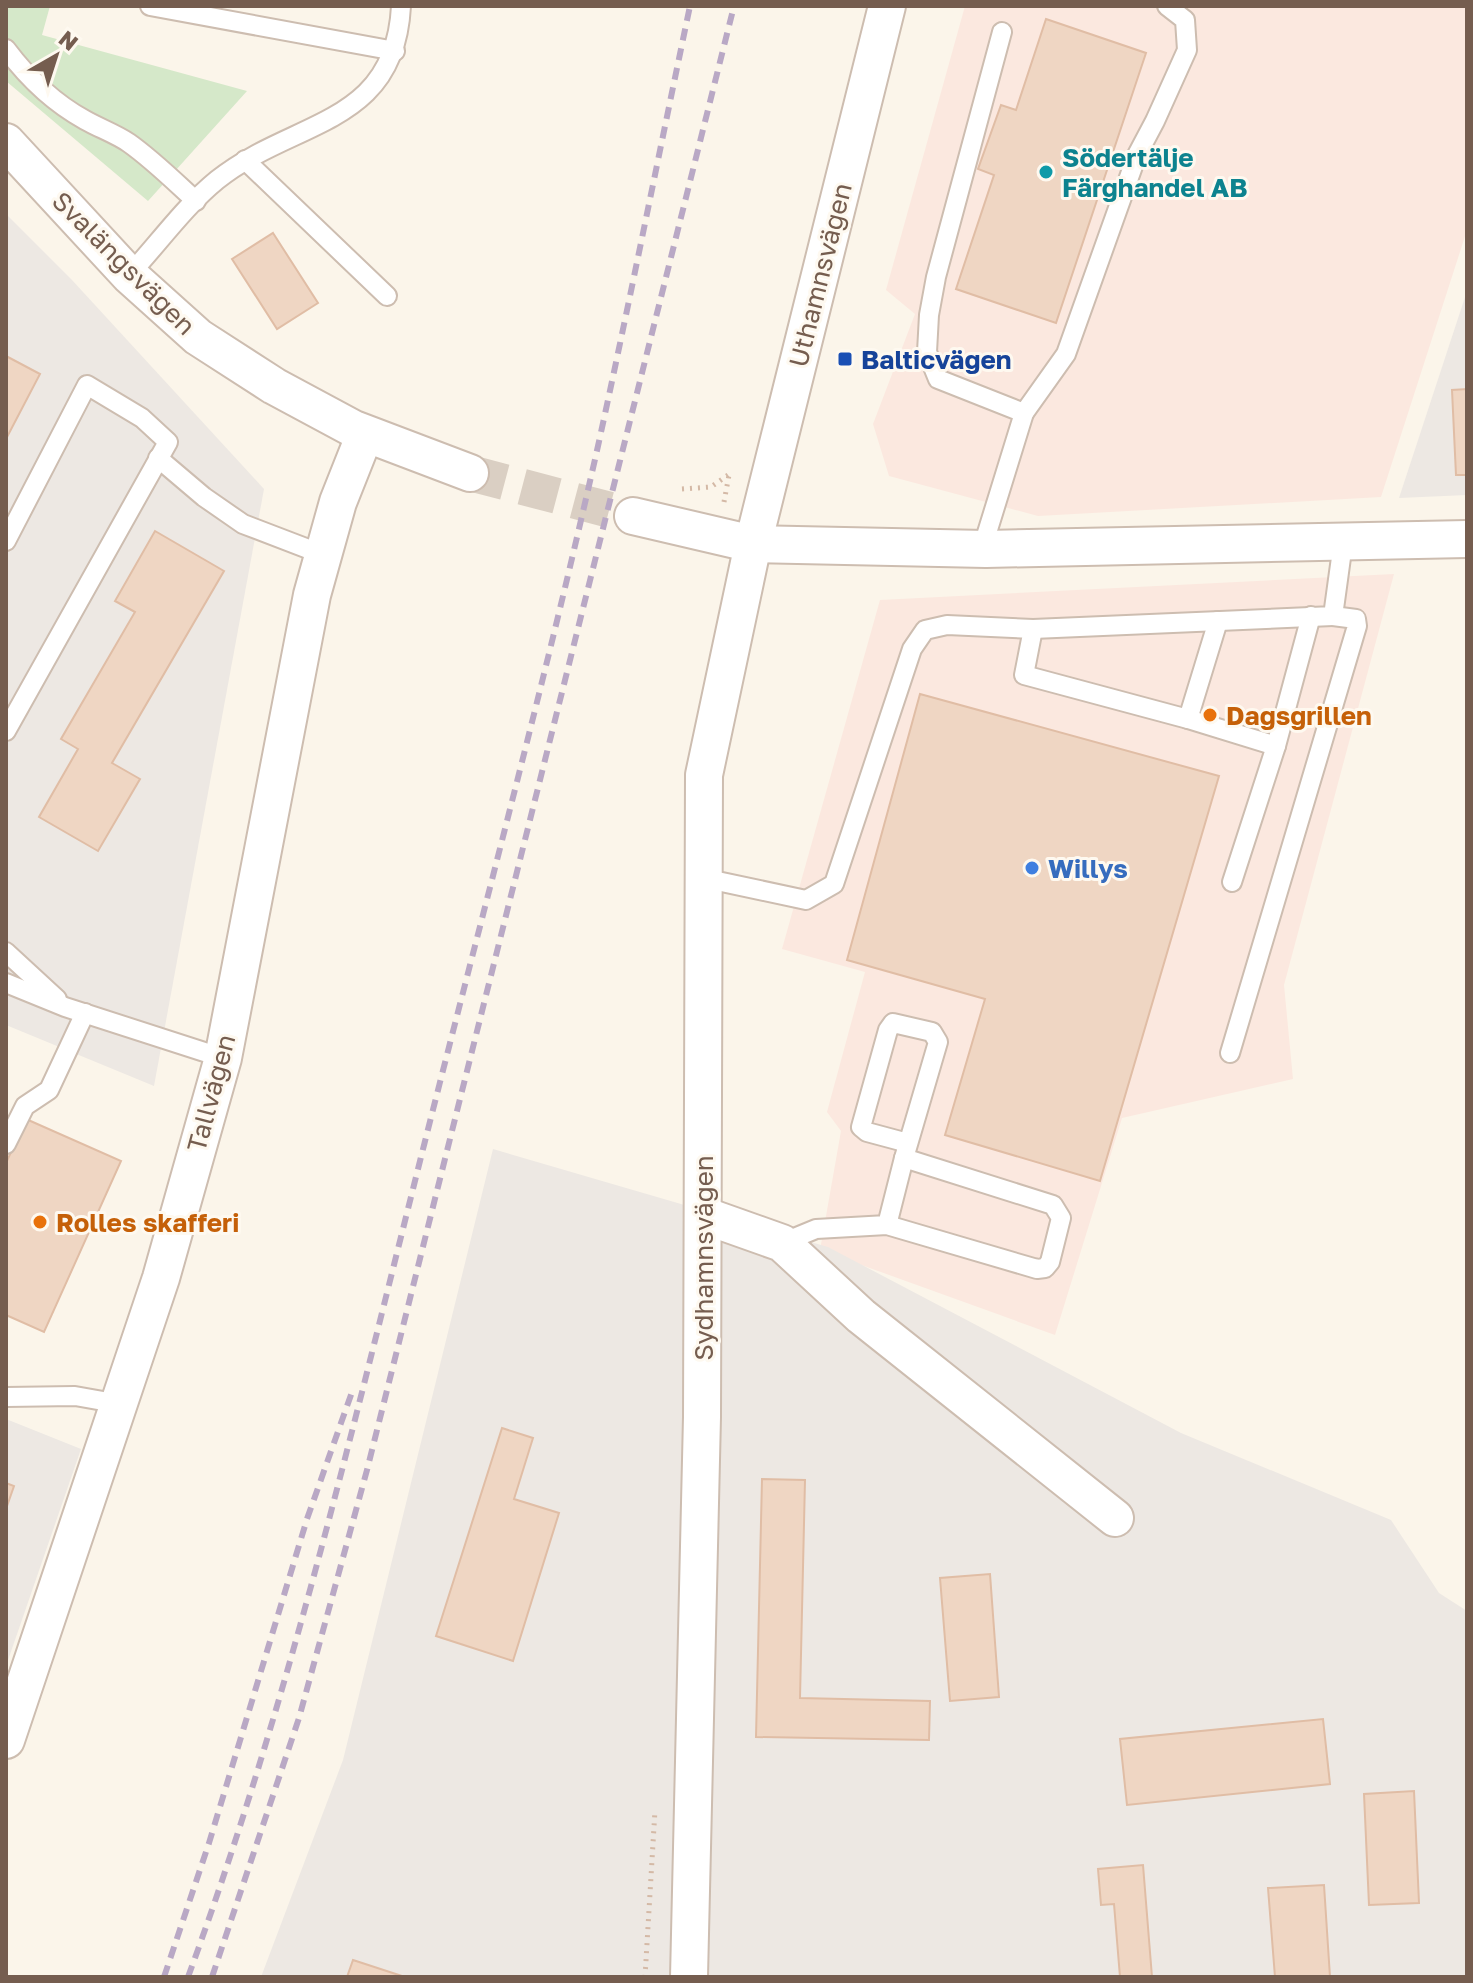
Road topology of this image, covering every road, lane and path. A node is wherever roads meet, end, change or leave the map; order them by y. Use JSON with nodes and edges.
{"nodes":[{"id":1,"x":150,"y":6,"type":"edge"},
{"id":2,"x":401,"y":6,"type":"edge"},
{"id":3,"x":887,"y":6,"type":"edge"},
{"id":4,"x":1167,"y":6,"type":"edge"},
{"id":5,"x":1002,"y":32,"type":"dead end"},
{"id":6,"x":6,"y":49,"type":"edge"},
{"id":7,"x":395,"y":51,"type":"junction"},
{"id":8,"x":6,"y":142,"type":"edge"},
{"id":9,"x":245,"y":160,"type":"junction"},
{"id":10,"x":196,"y":201,"type":"junction"},
{"id":11,"x":129,"y":275,"type":"junction"},
{"id":12,"x":387,"y":296,"type":"dead end"},
{"id":13,"x":1024,"y":413,"type":"junction"},
{"id":14,"x":365,"y":434,"type":"junction"},
{"id":15,"x":158,"y":458,"type":"junction"},
{"id":16,"x":470,"y":473,"type":"tunnel mouth"},
{"id":17,"x":633,"y":516,"type":"tunnel mouth"},
{"id":18,"x":1467,"y":539,"type":"edge"},
{"id":19,"x":6,"y":541,"type":"edge"},
{"id":20,"x":1343,"y":543,"type":"junction"},
{"id":21,"x":753,"y":544,"type":"junction"},
{"id":22,"x":982,"y":549,"type":"junction"},
{"id":23,"x":324,"y":555,"type":"junction"},
{"id":24,"x":1311,"y":616,"type":"junction"},
{"id":25,"x":1333,"y":616,"type":"junction"},
{"id":26,"x":1218,"y":621,"type":"junction"},
{"id":27,"x":1033,"y":629,"type":"junction"},
{"id":28,"x":1188,"y":719,"type":"junction"},
{"id":29,"x":6,"y":731,"type":"edge"},
{"id":30,"x":1276,"y":746,"type":"junction"},
{"id":31,"x":703,"y":878,"type":"junction"},
{"id":32,"x":1232,"y":882,"type":"dead end"},
{"id":33,"x":6,"y":952,"type":"edge"},
{"id":34,"x":6,"y":983,"type":"edge"},
{"id":35,"x":65,"y":1007,"type":"junction"},
{"id":36,"x":85,"y":1013,"type":"junction"},
{"id":37,"x":1230,"y":1053,"type":"dead end"},
{"id":38,"x":223,"y":1058,"type":"junction"},
{"id":39,"x":6,"y":1144,"type":"edge"},
{"id":40,"x":906,"y":1150,"type":"junction"},
{"id":41,"x":703,"y":1215,"type":"junction"},
{"id":42,"x":887,"y":1225,"type":"junction"},
{"id":43,"x":782,"y":1243,"type":"junction"},
{"id":44,"x":6,"y":1397,"type":"edge"},
{"id":45,"x":120,"y":1404,"type":"junction"},
{"id":46,"x":1115,"y":1518,"type":"dead end"},
{"id":47,"x":6,"y":1740,"type":"edge"},
{"id":48,"x":689,"y":1977,"type":"edge"}],
"edges":[{"from":1,"to":7,"type":"lane"},
{"from":2,"to":7,"type":"lane"},
{"from":3,"to":21,"type":"street","name":"Uthamnsvägen"},
{"from":4,"to":13,"type":"lane"},
{"from":5,"to":13,"type":"lane"},
{"from":6,"to":10,"type":"lane"},
{"from":7,"to":9,"type":"lane"},
{"from":8,"to":11,"type":"street","name":"Svalängsvägen"},
{"from":9,"to":10,"type":"lane"},
{"from":9,"to":12,"type":"lane"},
{"from":10,"to":11,"type":"lane"},
{"from":11,"to":14,"type":"street","name":"Svalängsvägen"},
{"from":13,"to":22,"type":"lane"},
{"from":14,"to":16,"type":"street","name":"Svalängsvägen"},
{"from":14,"to":23,"type":"street","name":"Tallvägen"},
{"from":15,"to":19,"type":"lane"},
{"from":15,"to":23,"type":"lane"},
{"from":15,"to":29,"type":"lane"},
{"from":17,"to":21,"type":"street"},
{"from":18,"to":20,"type":"street"},
{"from":20,"to":22,"type":"street"},
{"from":20,"to":25,"type":"lane"},
{"from":21,"to":22,"type":"street"},
{"from":21,"to":31,"type":"street","name":"Sydhamnsvägen"},
{"from":23,"to":38,"type":"street","name":"Tallvägen"},
{"from":24,"to":25,"type":"lane"},
{"from":24,"to":26,"type":"lane"},
{"from":24,"to":30,"type":"lane"},
{"from":25,"to":37,"type":"lane"},
{"from":26,"to":27,"type":"lane"},
{"from":26,"to":28,"type":"lane"},
{"from":27,"to":28,"type":"lane"},
{"from":27,"to":31,"type":"lane"},
{"from":28,"to":30,"type":"lane"},
{"from":30,"to":32,"type":"lane"},
{"from":31,"to":41,"type":"street","name":"Sydhamnsvägen"},
{"from":33,"to":35,"type":"lane"},
{"from":34,"to":35,"type":"lane"},
{"from":35,"to":36,"type":"lane"},
{"from":36,"to":38,"type":"lane"},
{"from":36,"to":39,"type":"lane"},
{"from":38,"to":45,"type":"street","name":"Tallvägen"},
{"from":40,"to":40,"type":"lane"},
{"from":40,"to":42,"type":"lane"},
{"from":40,"to":42,"type":"lane"},
{"from":41,"to":43,"type":"street"},
{"from":41,"to":48,"type":"street","name":"Sydhamnsvägen"},
{"from":42,"to":43,"type":"lane"},
{"from":43,"to":46,"type":"street"},
{"from":44,"to":45,"type":"lane"},
{"from":45,"to":47,"type":"street","name":"Tallvägen"}]}
